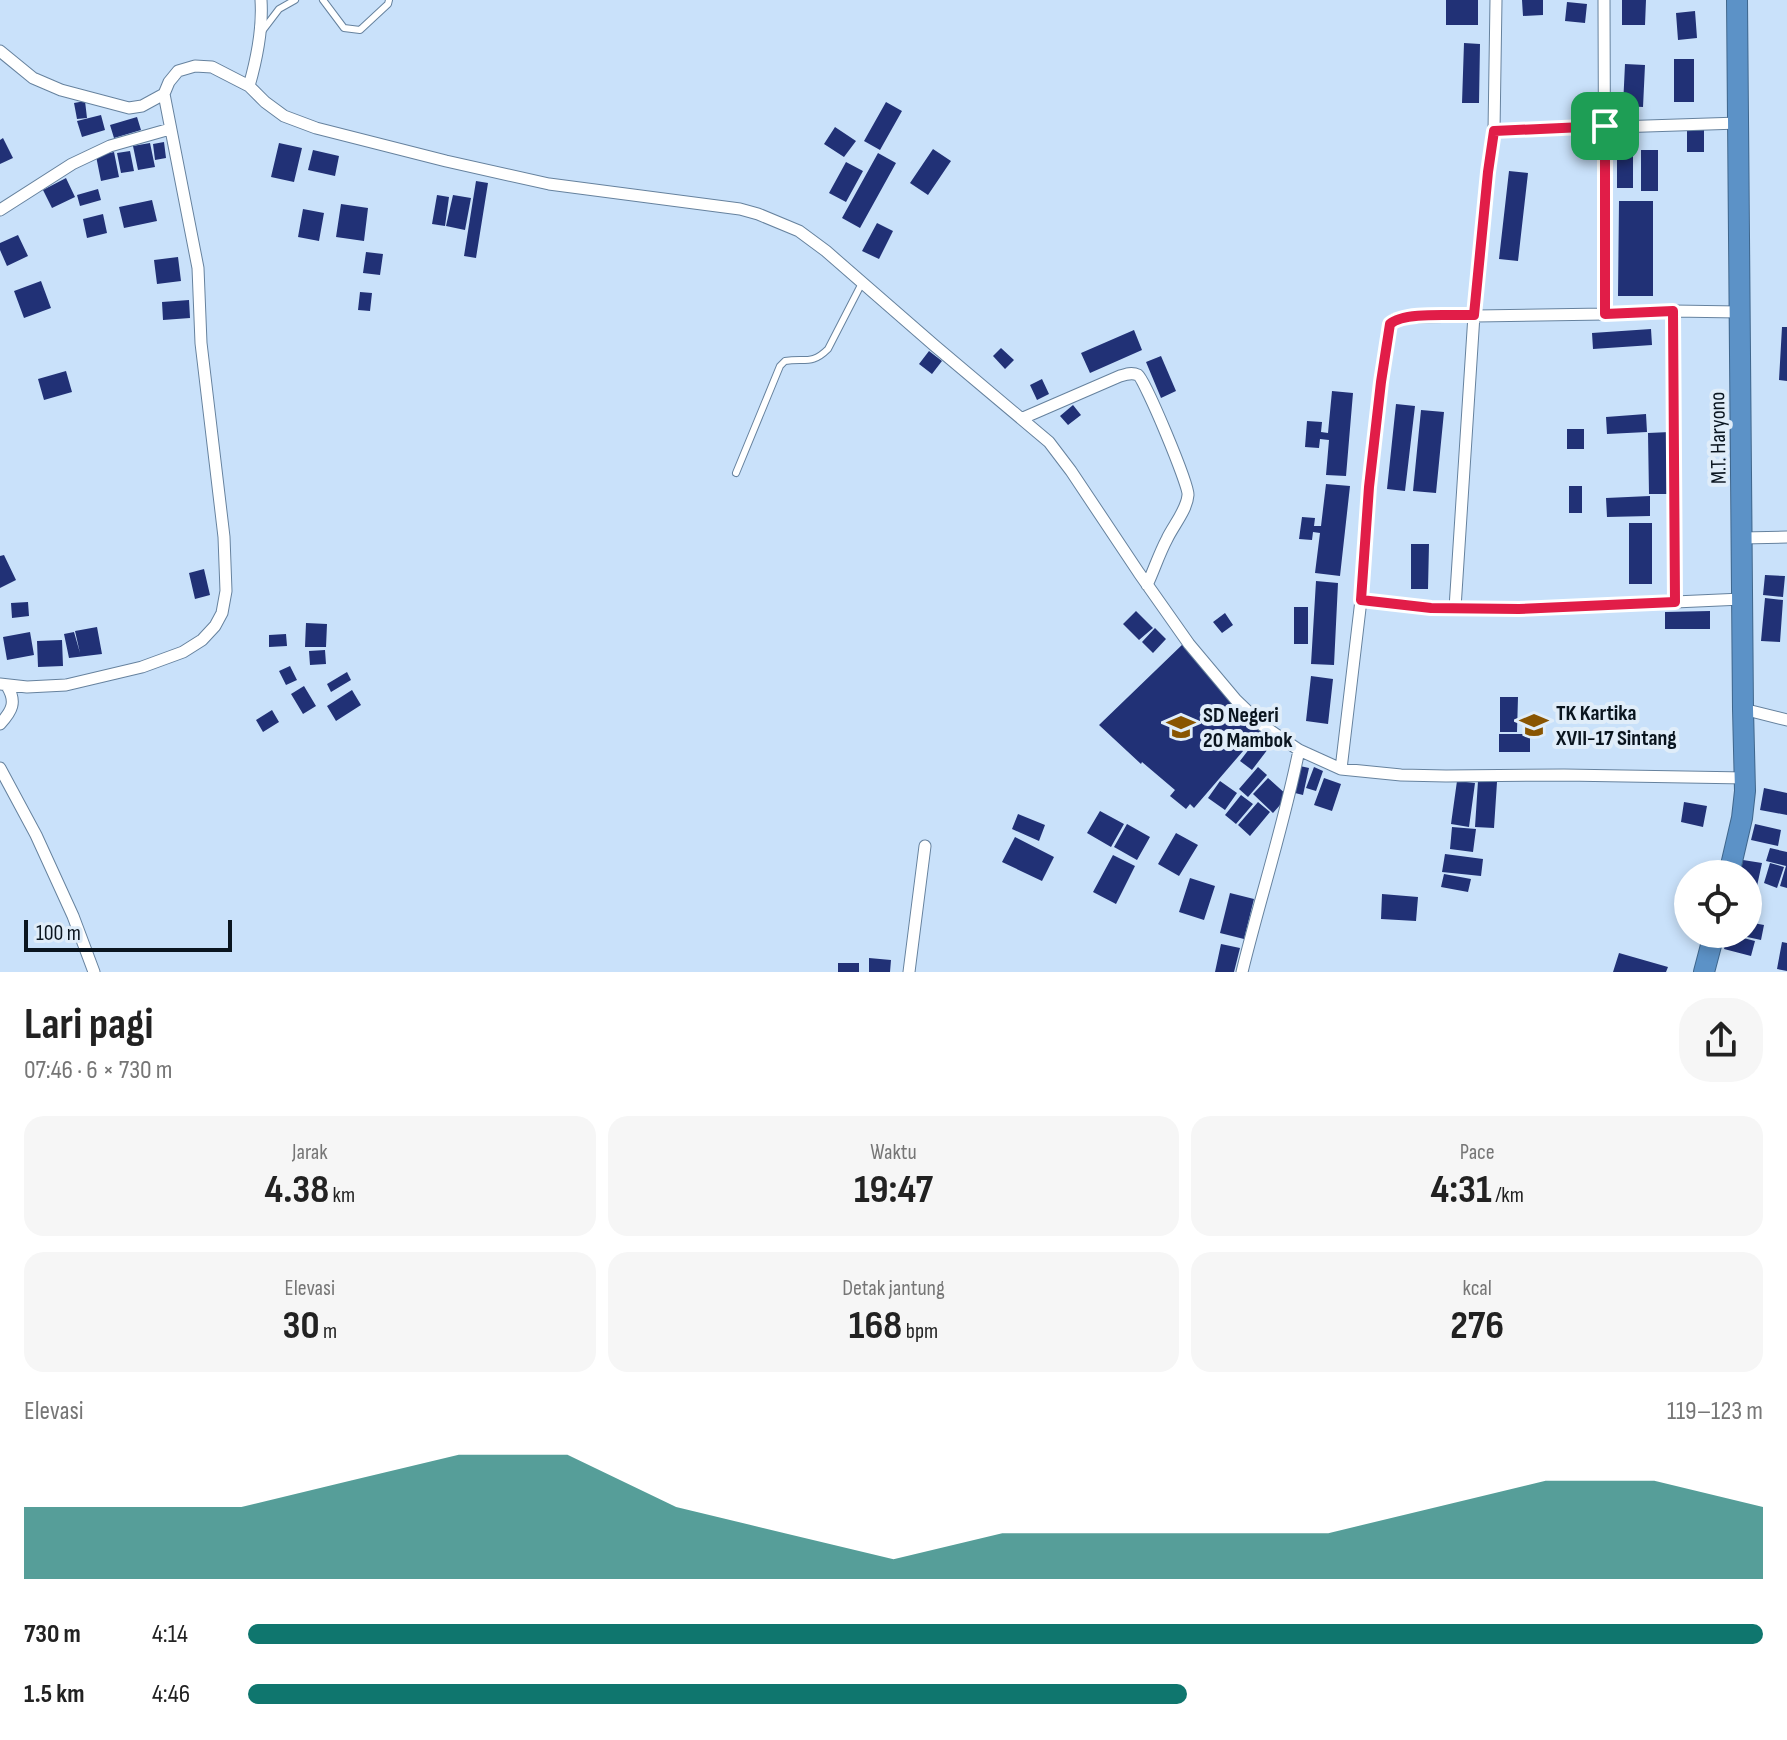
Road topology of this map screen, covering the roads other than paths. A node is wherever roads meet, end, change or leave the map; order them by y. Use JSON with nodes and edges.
{"nodes":[{"id":1,"x":261,"y":0,"type":"edge"},
{"id":2,"x":295,"y":0,"type":"edge"},
{"id":3,"x":323,"y":0,"type":"edge"},
{"id":4,"x":389,"y":0,"type":"edge"},
{"id":5,"x":1496,"y":0,"type":"edge"},
{"id":6,"x":1604,"y":0,"type":"edge"},
{"id":7,"x":1737,"y":0,"type":"edge"},
{"id":8,"x":260,"y":33,"type":"junction"},
{"id":9,"x":0,"y":51,"type":"edge"},
{"id":10,"x":249,"y":86,"type":"junction"},
{"id":11,"x":164,"y":94,"type":"junction"},
{"id":12,"x":1739,"y":123,"type":"junction"},
{"id":13,"x":1605,"y":126,"type":"junction"},
{"id":14,"x":170,"y":129,"type":"junction"},
{"id":15,"x":1494,"y":131,"type":"junction"},
{"id":16,"x":0,"y":210,"type":"edge"},
{"id":17,"x":863,"y":281,"type":"junction"},
{"id":18,"x":1673,"y":311,"type":"junction"},
{"id":19,"x":1739,"y":312,"type":"junction"},
{"id":20,"x":1605,"y":314,"type":"junction"},
{"id":21,"x":1474,"y":315,"type":"junction"},
{"id":22,"x":1023,"y":418,"type":"junction"},
{"id":23,"x":736,"y":473,"type":"dead end"},
{"id":24,"x":1787,"y":537,"type":"edge"},
{"id":25,"x":1742,"y":538,"type":"junction"},
{"id":26,"x":1147,"y":585,"type":"junction"},
{"id":27,"x":1742,"y":599,"type":"junction"},
{"id":28,"x":1361,"y":600,"type":"junction"},
{"id":29,"x":1675,"y":602,"type":"junction"},
{"id":30,"x":1455,"y":608,"type":"junction"},
{"id":31,"x":4,"y":685,"type":"edge"},
{"id":32,"x":1743,"y":709,"type":"junction"},
{"id":33,"x":1787,"y":720,"type":"edge"},
{"id":34,"x":0,"y":724,"type":"edge"},
{"id":35,"x":1299,"y":750,"type":"junction"},
{"id":36,"x":0,"y":768,"type":"edge"},
{"id":37,"x":1341,"y":769,"type":"junction"},
{"id":38,"x":1746,"y":778,"type":"junction"},
{"id":39,"x":925,"y":846,"type":"dead end"},
{"id":40,"x":1732,"y":860,"type":"edge"},
{"id":41,"x":1710,"y":948,"type":"edge"},
{"id":42,"x":94,"y":972,"type":"edge"},
{"id":43,"x":909,"y":972,"type":"edge"},
{"id":44,"x":1242,"y":972,"type":"edge"},
{"id":45,"x":1704,"y":972,"type":"edge"}],
"edges":[{"from":1,"to":8,"type":"street"},
{"from":2,"to":8,"type":"lane"},
{"from":3,"to":4,"type":"lane"},
{"from":5,"to":15,"type":"street"},
{"from":6,"to":13,"type":"street"},
{"from":7,"to":12,"type":"highway","name":"M.T. Haryono"},
{"from":8,"to":10,"type":"street"},
{"from":9,"to":11,"type":"street"},
{"from":10,"to":11,"type":"street"},
{"from":10,"to":17,"type":"street"},
{"from":11,"to":14,"type":"street"},
{"from":12,"to":13,"type":"street"},
{"from":12,"to":19,"type":"highway","name":"M.T. Haryono"},
{"from":13,"to":15,"type":"street"},
{"from":13,"to":20,"type":"street"},
{"from":14,"to":16,"type":"street"},
{"from":14,"to":31,"type":"street"},
{"from":15,"to":21,"type":"street"},
{"from":17,"to":22,"type":"street"},
{"from":17,"to":23,"type":"lane"},
{"from":18,"to":19,"type":"street"},
{"from":18,"to":20,"type":"street"},
{"from":18,"to":29,"type":"street"},
{"from":19,"to":25,"type":"highway","name":"M.T. Haryono"},
{"from":20,"to":21,"type":"street"},
{"from":21,"to":28,"type":"street"},
{"from":21,"to":30,"type":"street"},
{"from":22,"to":26,"type":"street"},
{"from":22,"to":26,"type":"street"},
{"from":24,"to":25,"type":"street"},
{"from":25,"to":27,"type":"highway","name":"M.T. Haryono"},
{"from":26,"to":35,"type":"street"},
{"from":27,"to":29,"type":"street"},
{"from":27,"to":32,"type":"highway","name":"M.T. Haryono"},
{"from":28,"to":30,"type":"street"},
{"from":28,"to":37,"type":"street"},
{"from":29,"to":30,"type":"street"},
{"from":31,"to":34,"type":"street"},
{"from":32,"to":33,"type":"street"},
{"from":32,"to":38,"type":"highway","name":"M.T. Haryono"},
{"from":35,"to":37,"type":"street"},
{"from":35,"to":44,"type":"street"},
{"from":36,"to":42,"type":"street"},
{"from":37,"to":38,"type":"street"},
{"from":38,"to":40,"type":"highway","name":"M.T. Haryono"},
{"from":39,"to":43,"type":"street"},
{"from":41,"to":45,"type":"highway"}]}
